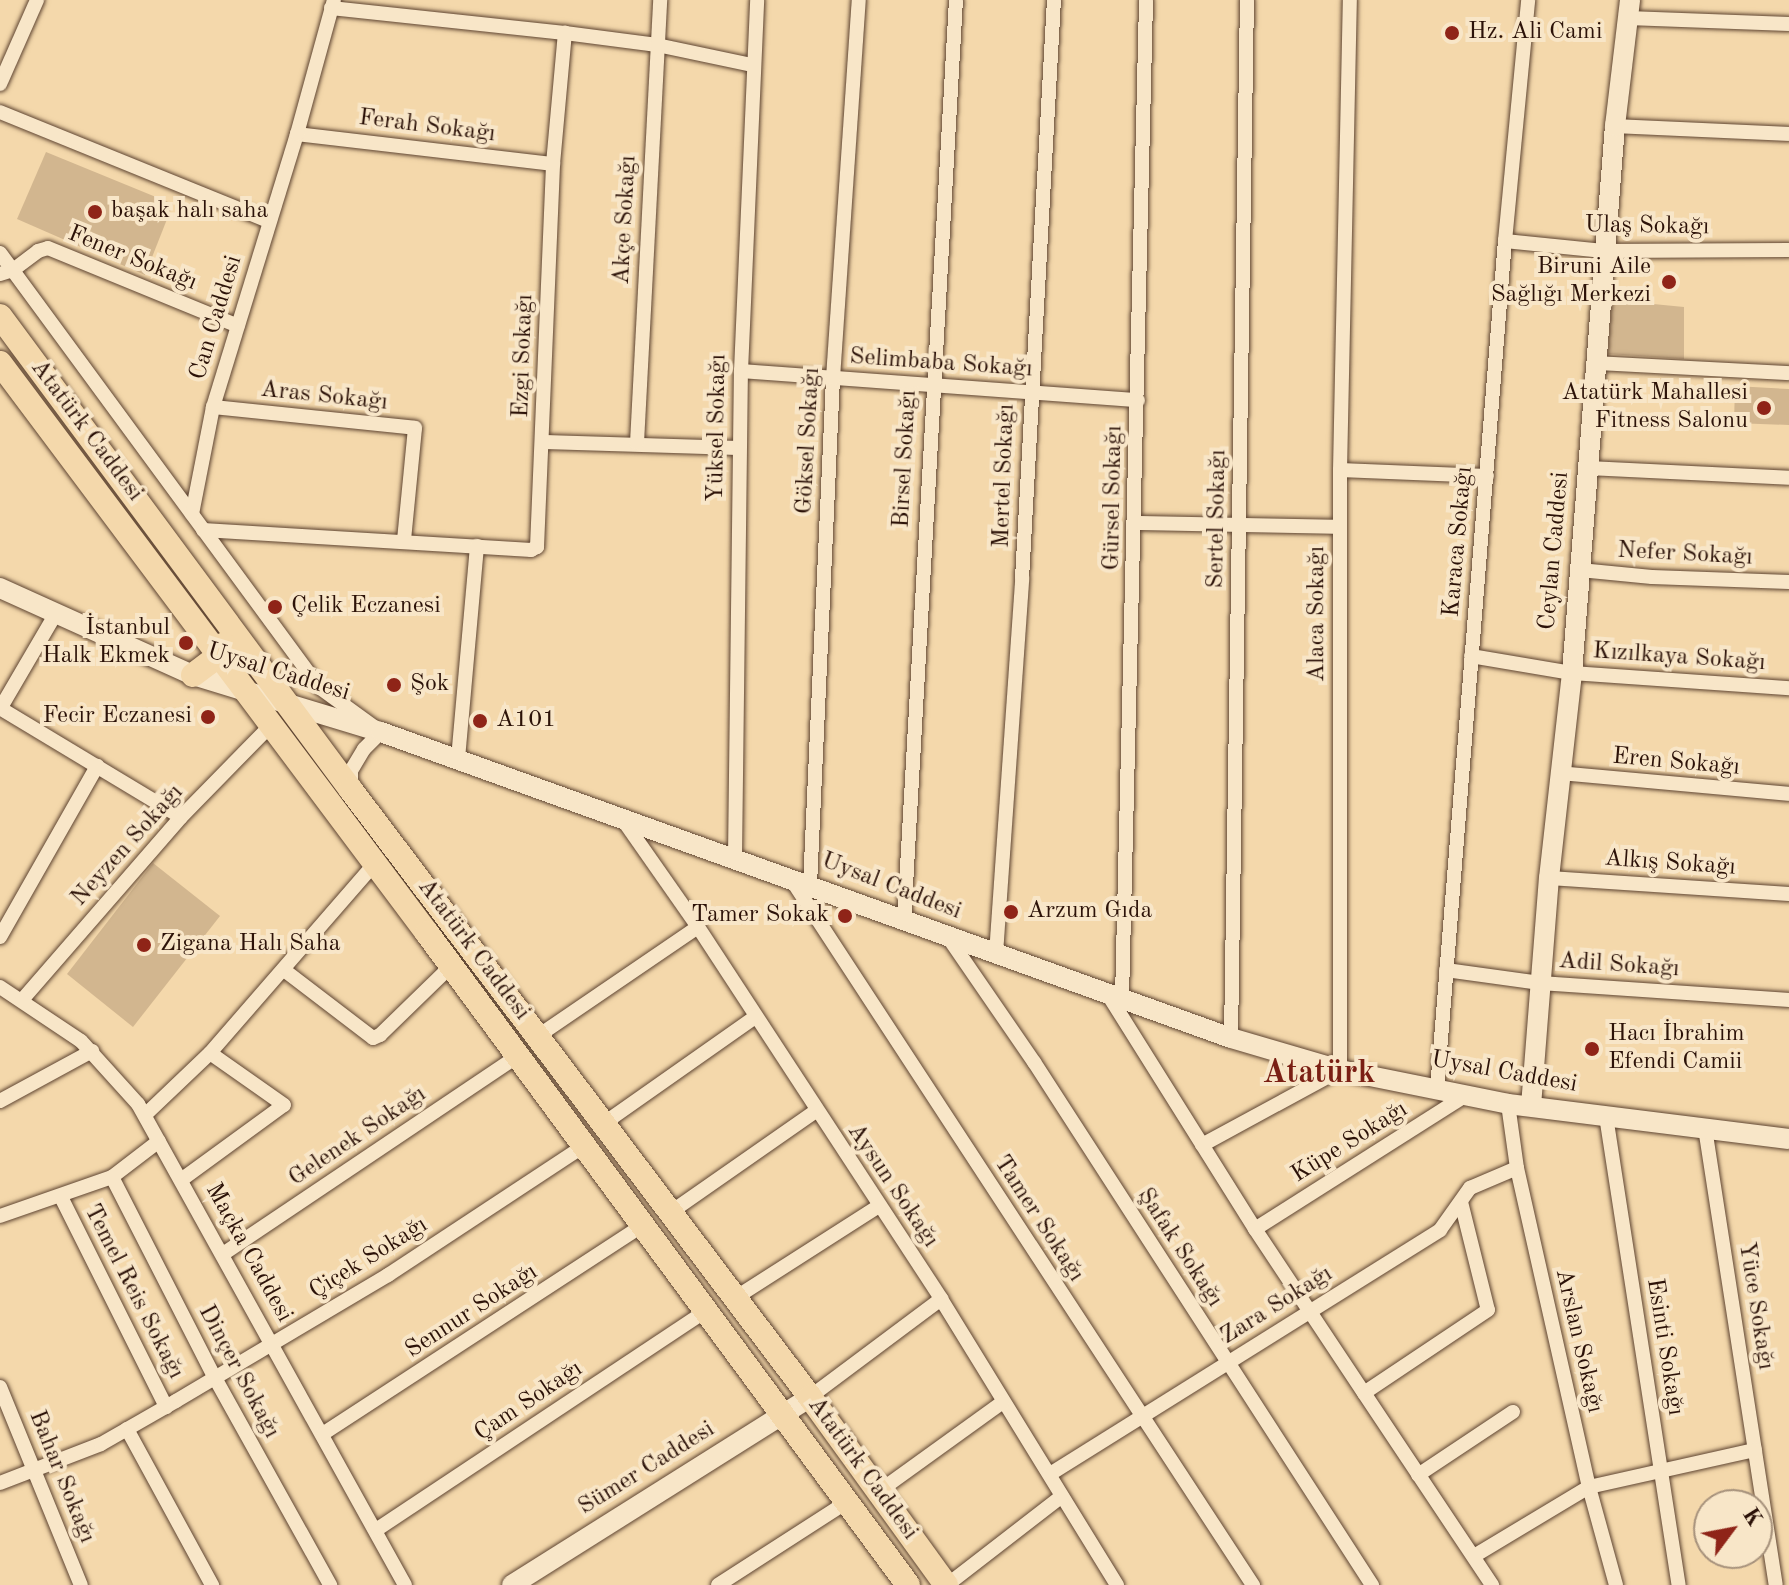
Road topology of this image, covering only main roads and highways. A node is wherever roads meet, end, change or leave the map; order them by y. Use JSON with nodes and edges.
{"nodes":[{"id":1,"x":0,"y":316,"type":"edge"},
{"id":2,"x":0,"y":363,"type":"edge"},
{"id":3,"x":227,"y":621,"type":"junction"},
{"id":4,"x":218,"y":656,"type":"junction"},
{"id":5,"x":193,"y":675,"type":"road end"},
{"id":6,"x":908,"y":1585,"type":"edge"},
{"id":7,"x":946,"y":1585,"type":"edge"}],
"edges":[{"from":1,"to":3,"type":"main road","name":"Atatürk Caddesi"},
{"from":2,"to":4,"type":"main road","name":"Atatürk Caddesi"},
{"from":3,"to":4,"type":"main road"},
{"from":3,"to":7,"type":"main road","name":"Atatürk Caddesi"},
{"from":4,"to":5,"type":"main road"},
{"from":4,"to":6,"type":"main road","name":"Atatürk Caddesi"}]}
